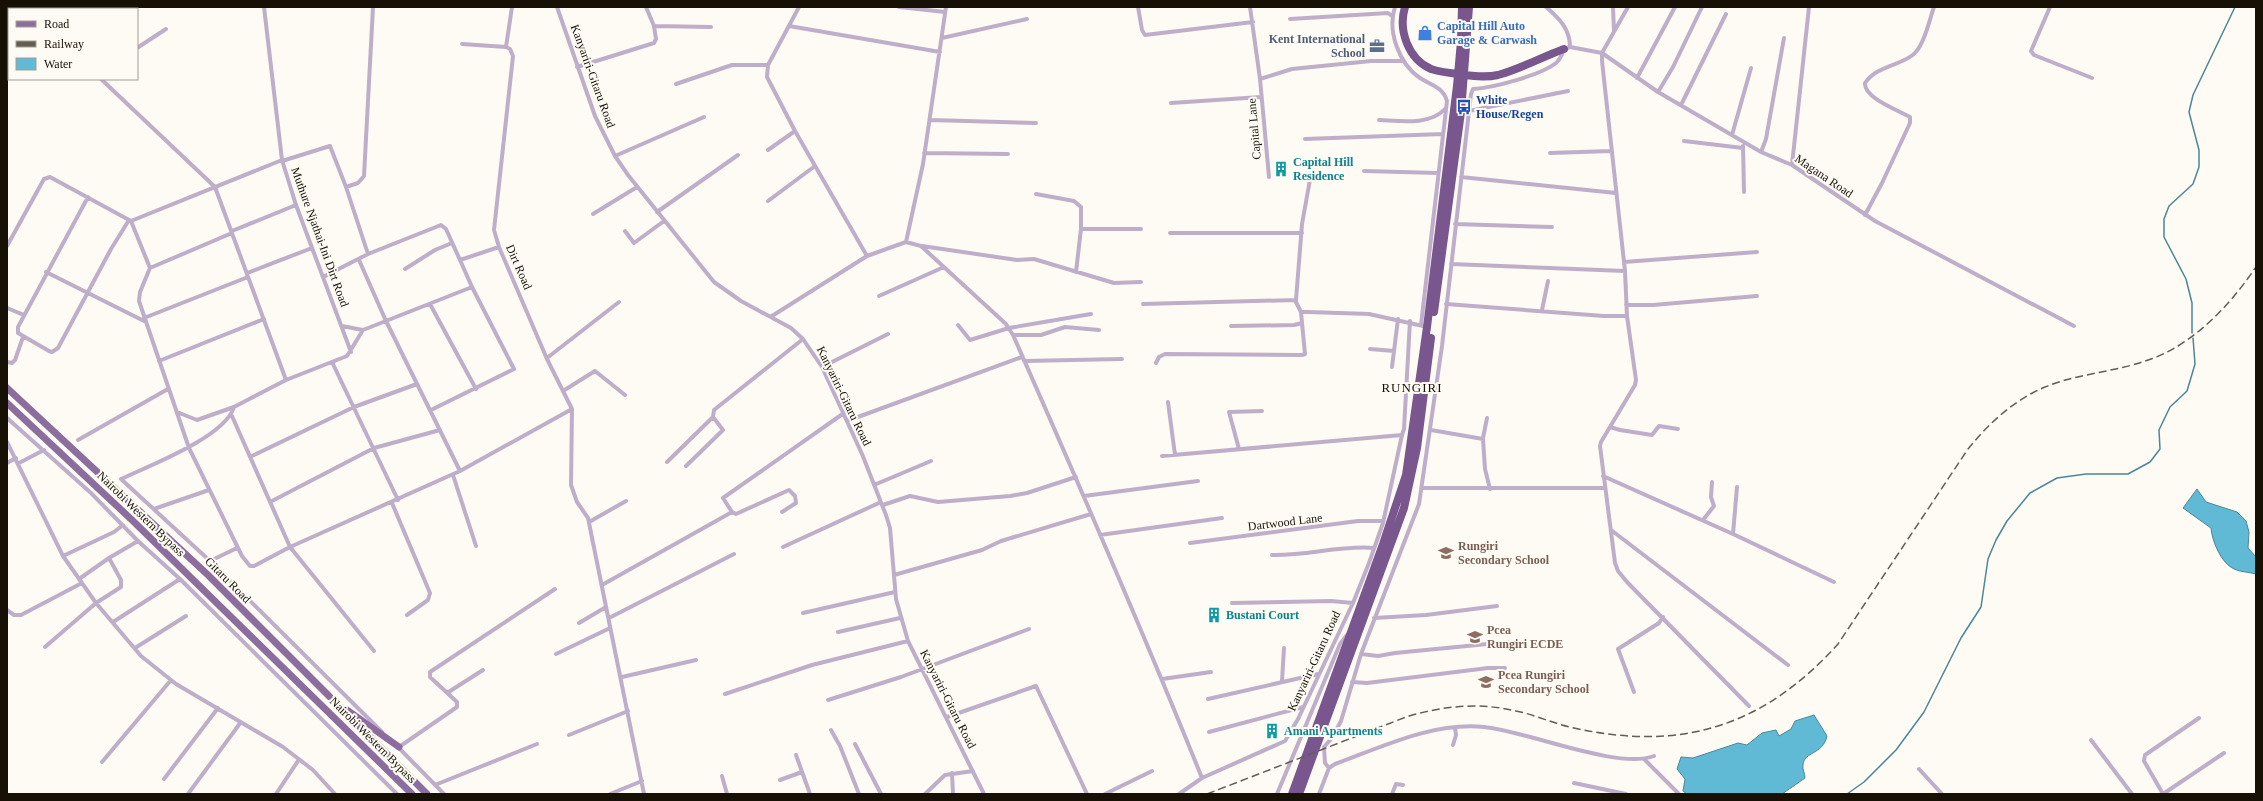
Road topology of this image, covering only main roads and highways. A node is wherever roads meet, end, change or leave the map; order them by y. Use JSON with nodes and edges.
{"nodes":[{"id":1,"x":1406,"y":7,"type":"edge"},
{"id":2,"x":1470,"y":7,"type":"edge"},
{"id":3,"x":1459,"y":9,"type":"edge"},
{"id":4,"x":1567,"y":48,"type":"road end"},
{"id":5,"x":1463,"y":59,"type":"junction"},
{"id":6,"x":1460,"y":86,"type":"junction"},
{"id":7,"x":7,"y":388,"type":"edge"},
{"id":8,"x":7,"y":403,"type":"edge"},
{"id":9,"x":307,"y":676,"type":"junction"},
{"id":10,"x":1316,"y":739,"type":"junction"},
{"id":11,"x":398,"y":747,"type":"road end"},
{"id":12,"x":1298,"y":793,"type":"edge"},
{"id":13,"x":412,"y":794,"type":"edge"},
{"id":14,"x":427,"y":794,"type":"edge"}],
"edges":[{"from":1,"to":4,"type":"highway"},
{"from":2,"to":5,"type":"highway"},
{"from":3,"to":5,"type":"highway"},
{"from":5,"to":6,"type":"highway"},
{"from":6,"to":10,"type":"highway"},
{"from":6,"to":10,"type":"highway"},
{"from":7,"to":9,"type":"main road","name":"Gitaru Road"},
{"from":8,"to":13,"type":"main road","name":"Nairobi Western Bypass"},
{"from":9,"to":11,"type":"main road"},
{"from":9,"to":14,"type":"main road","name":"Gitaru Road"},
{"from":10,"to":12,"type":"highway"},
{"from":10,"to":12,"type":"highway"}]}
